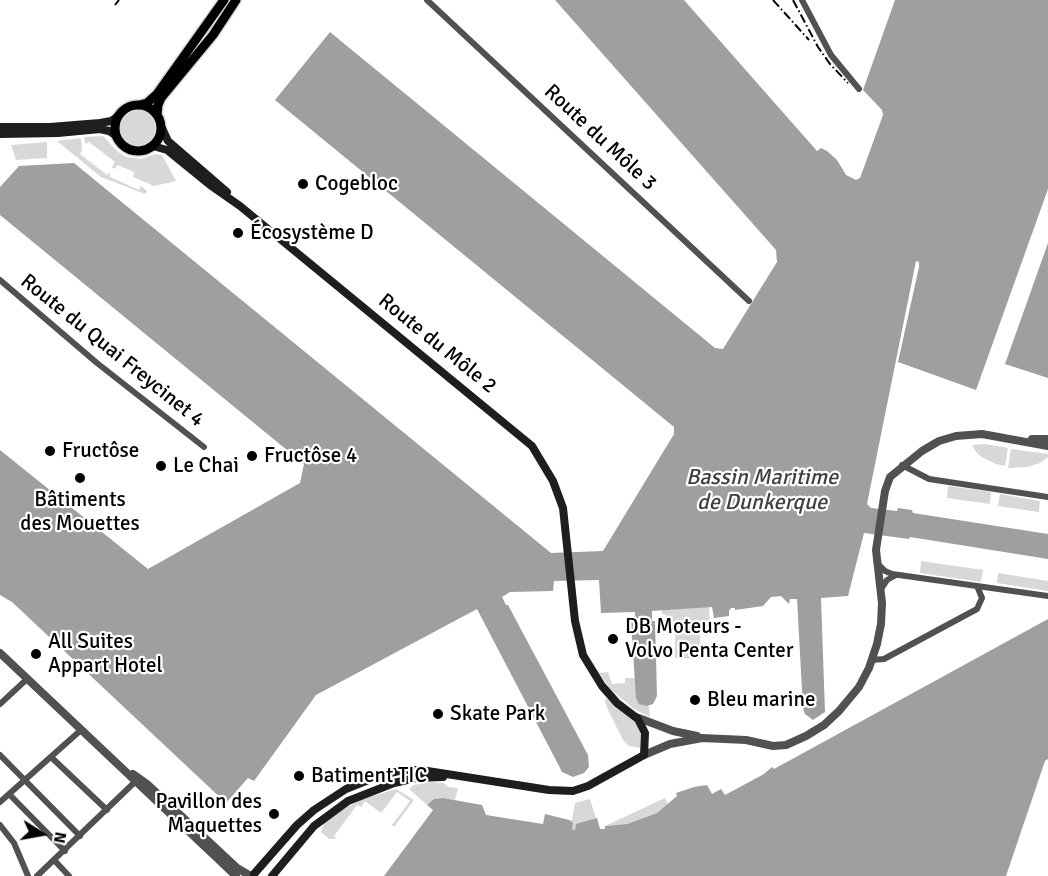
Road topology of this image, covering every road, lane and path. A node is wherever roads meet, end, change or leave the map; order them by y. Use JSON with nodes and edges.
{"nodes":[{"id":1,"x":224,"y":0,"type":"edge"},
{"id":2,"x":236,"y":0,"type":"edge"},
{"id":3,"x":427,"y":0,"type":"edge"},
{"id":4,"x":802,"y":0,"type":"edge"},
{"id":5,"x":859,"y":89,"type":"dead end"},
{"id":6,"x":140,"y":105,"type":"junction"},
{"id":7,"x":157,"y":115,"type":"junction"},
{"id":8,"x":117,"y":117,"type":"junction"},
{"id":9,"x":161,"y":126,"type":"junction"},
{"id":10,"x":0,"y":127,"type":"edge"},
{"id":11,"x":0,"y":134,"type":"edge"},
{"id":12,"x":115,"y":135,"type":"junction"},
{"id":13,"x":153,"y":146,"type":"junction"},
{"id":14,"x":240,"y":206,"type":"junction"},
{"id":15,"x":0,"y":280,"type":"edge"},
{"id":16,"x":749,"y":301,"type":"dead end"},
{"id":17,"x":1008,"y":438,"type":"junction"},
{"id":18,"x":1048,"y":439,"type":"edge"},
{"id":19,"x":1048,"y":446,"type":"edge"},
{"id":20,"x":204,"y":447,"type":"dead end"},
{"id":21,"x":902,"y":465,"type":"junction"},
{"id":22,"x":1048,"y":497,"type":"edge"},
{"id":23,"x":876,"y":562,"type":"junction"},
{"id":24,"x":896,"y":574,"type":"junction"},
{"id":25,"x":977,"y":586,"type":"junction"},
{"id":26,"x":881,"y":589,"type":"junction"},
{"id":27,"x":1048,"y":596,"type":"edge"},
{"id":28,"x":0,"y":653,"type":"edge"},
{"id":29,"x":872,"y":660,"type":"junction"},
{"id":30,"x":27,"y":679,"type":"junction"},
{"id":31,"x":0,"y":704,"type":"edge"},
{"id":32,"x":636,"y":717,"type":"junction"},
{"id":33,"x":81,"y":730,"type":"junction"},
{"id":34,"x":707,"y":738,"type":"junction"},
{"id":35,"x":0,"y":754,"type":"edge"},
{"id":36,"x":644,"y":755,"type":"junction"},
{"id":37,"x":51,"y":757,"type":"junction"},
{"id":38,"x":471,"y":778,"type":"junction"},
{"id":39,"x":25,"y":780,"type":"junction"},
{"id":40,"x":137,"y":780,"type":"junction"},
{"id":41,"x":9,"y":794,"type":"junction"},
{"id":42,"x":0,"y":802,"type":"edge"},
{"id":43,"x":107,"y":810,"type":"junction"},
{"id":44,"x":0,"y":825,"type":"edge"},
{"id":45,"x":80,"y":836,"type":"junction"},
{"id":46,"x":64,"y":851,"type":"junction"},
{"id":47,"x":55,"y":861,"type":"junction"},
{"id":48,"x":253,"y":875,"type":"edge"},
{"id":49,"x":28,"y":876,"type":"edge"},
{"id":50,"x":37,"y":876,"type":"edge"},
{"id":51,"x":69,"y":876,"type":"edge"},
{"id":52,"x":236,"y":876,"type":"edge"},
{"id":53,"x":272,"y":876,"type":"edge"}],
"edges":[{"from":1,"to":6,"type":"main road"},
{"from":2,"to":7,"type":"main road"},
{"from":3,"to":16,"type":"street","name":"Route du Môle 3"},
{"from":4,"to":5,"type":"street"},
{"from":6,"to":7,"type":"main road"},
{"from":6,"to":8,"type":"main road"},
{"from":7,"to":9,"type":"main road"},
{"from":8,"to":10,"type":"main road"},
{"from":8,"to":12,"type":"main road"},
{"from":9,"to":13,"type":"main road"},
{"from":9,"to":14,"type":"main road","name":"Route du Môle 2"},
{"from":11,"to":12,"type":"main road"},
{"from":12,"to":13,"type":"main road"},
{"from":13,"to":14,"type":"main road","name":"Route du Môle 2"},
{"from":14,"to":32,"type":"main road","name":"Route du Môle 2"},
{"from":15,"to":20,"type":"street","name":"Route du Quai Freycinet 4"},
{"from":17,"to":18,"type":"street"},
{"from":17,"to":19,"type":"street"},
{"from":17,"to":21,"type":"street"},
{"from":21,"to":22,"type":"street"},
{"from":21,"to":23,"type":"street"},
{"from":23,"to":24,"type":"street"},
{"from":23,"to":26,"type":"street"},
{"from":24,"to":25,"type":"street"},
{"from":24,"to":26,"type":"street"},
{"from":25,"to":27,"type":"street"},
{"from":25,"to":29,"type":"street"},
{"from":26,"to":29,"type":"street"},
{"from":28,"to":30,"type":"street"},
{"from":29,"to":34,"type":"street"},
{"from":30,"to":31,"type":"street"},
{"from":30,"to":33,"type":"street"},
{"from":32,"to":34,"type":"street"},
{"from":32,"to":36,"type":"main road"},
{"from":33,"to":37,"type":"street"},
{"from":33,"to":40,"type":"street"},
{"from":34,"to":36,"type":"street"},
{"from":35,"to":39,"type":"street"},
{"from":36,"to":38,"type":"main road"},
{"from":37,"to":39,"type":"street"},
{"from":37,"to":43,"type":"street"},
{"from":38,"to":48,"type":"main road"},
{"from":38,"to":53,"type":"main road"},
{"from":39,"to":41,"type":"street"},
{"from":39,"to":45,"type":"street"},
{"from":40,"to":43,"type":"street"},
{"from":40,"to":48,"type":"street"},
{"from":40,"to":52,"type":"street"},
{"from":41,"to":42,"type":"street"},
{"from":41,"to":46,"type":"street"},
{"from":43,"to":45,"type":"street"},
{"from":44,"to":49,"type":"street"},
{"from":45,"to":46,"type":"street"},
{"from":46,"to":47,"type":"street"},
{"from":47,"to":50,"type":"street"},
{"from":47,"to":51,"type":"street"}]}
